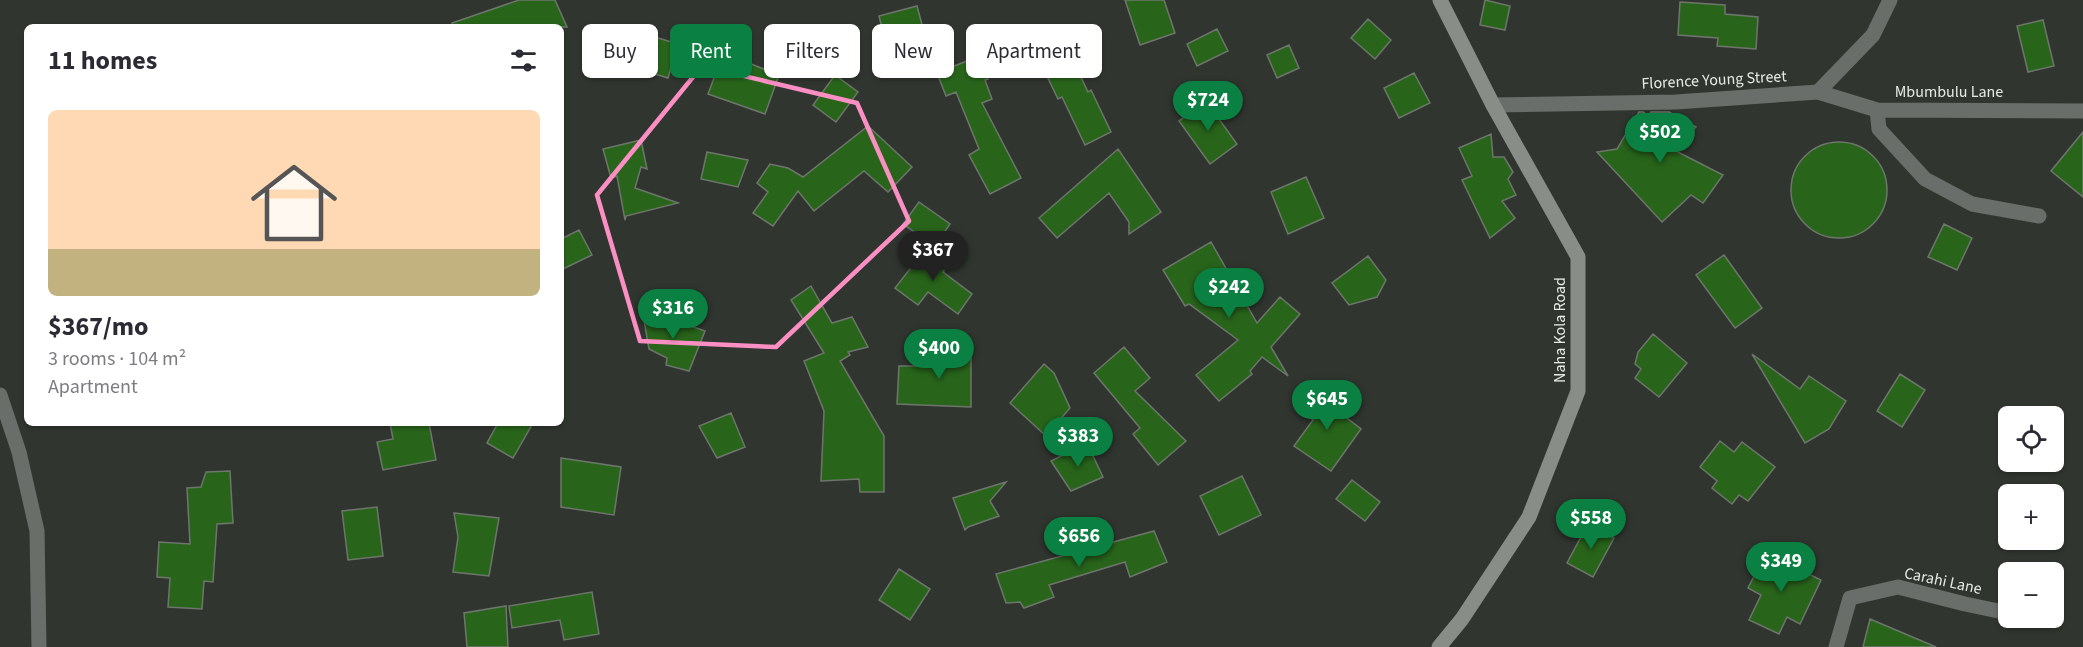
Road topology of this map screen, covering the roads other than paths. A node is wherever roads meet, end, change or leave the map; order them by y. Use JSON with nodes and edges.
{"nodes":[{"id":1,"x":1440,"y":0,"type":"edge"},
{"id":2,"x":1890,"y":0,"type":"edge"},
{"id":3,"x":1818,"y":92,"type":"junction"},
{"id":4,"x":1493,"y":105,"type":"junction"},
{"id":5,"x":1877,"y":110,"type":"junction"},
{"id":6,"x":2083,"y":111,"type":"edge"},
{"id":7,"x":2039,"y":216,"type":"dead end"},
{"id":8,"x":0,"y":395,"type":"edge"},
{"id":9,"x":1998,"y":611,"type":"edge"},
{"id":10,"x":39,"y":647,"type":"edge"},
{"id":11,"x":1439,"y":647,"type":"edge"},
{"id":12,"x":1836,"y":647,"type":"edge"}],
"edges":[{"from":1,"to":4,"type":"street","name":"Naha Kola Road"},
{"from":2,"to":3,"type":"street"},
{"from":3,"to":4,"type":"street","name":"Florence Young Street"},
{"from":3,"to":5,"type":"street","name":"Mbumbulu Lane"},
{"from":4,"to":11,"type":"street","name":"Naha Kola Road"},
{"from":5,"to":6,"type":"street","name":"Mbumbulu Lane"},
{"from":5,"to":7,"type":"street"},
{"from":8,"to":10,"type":"street"},
{"from":9,"to":12,"type":"street","name":"Carahi Lane"}]}
